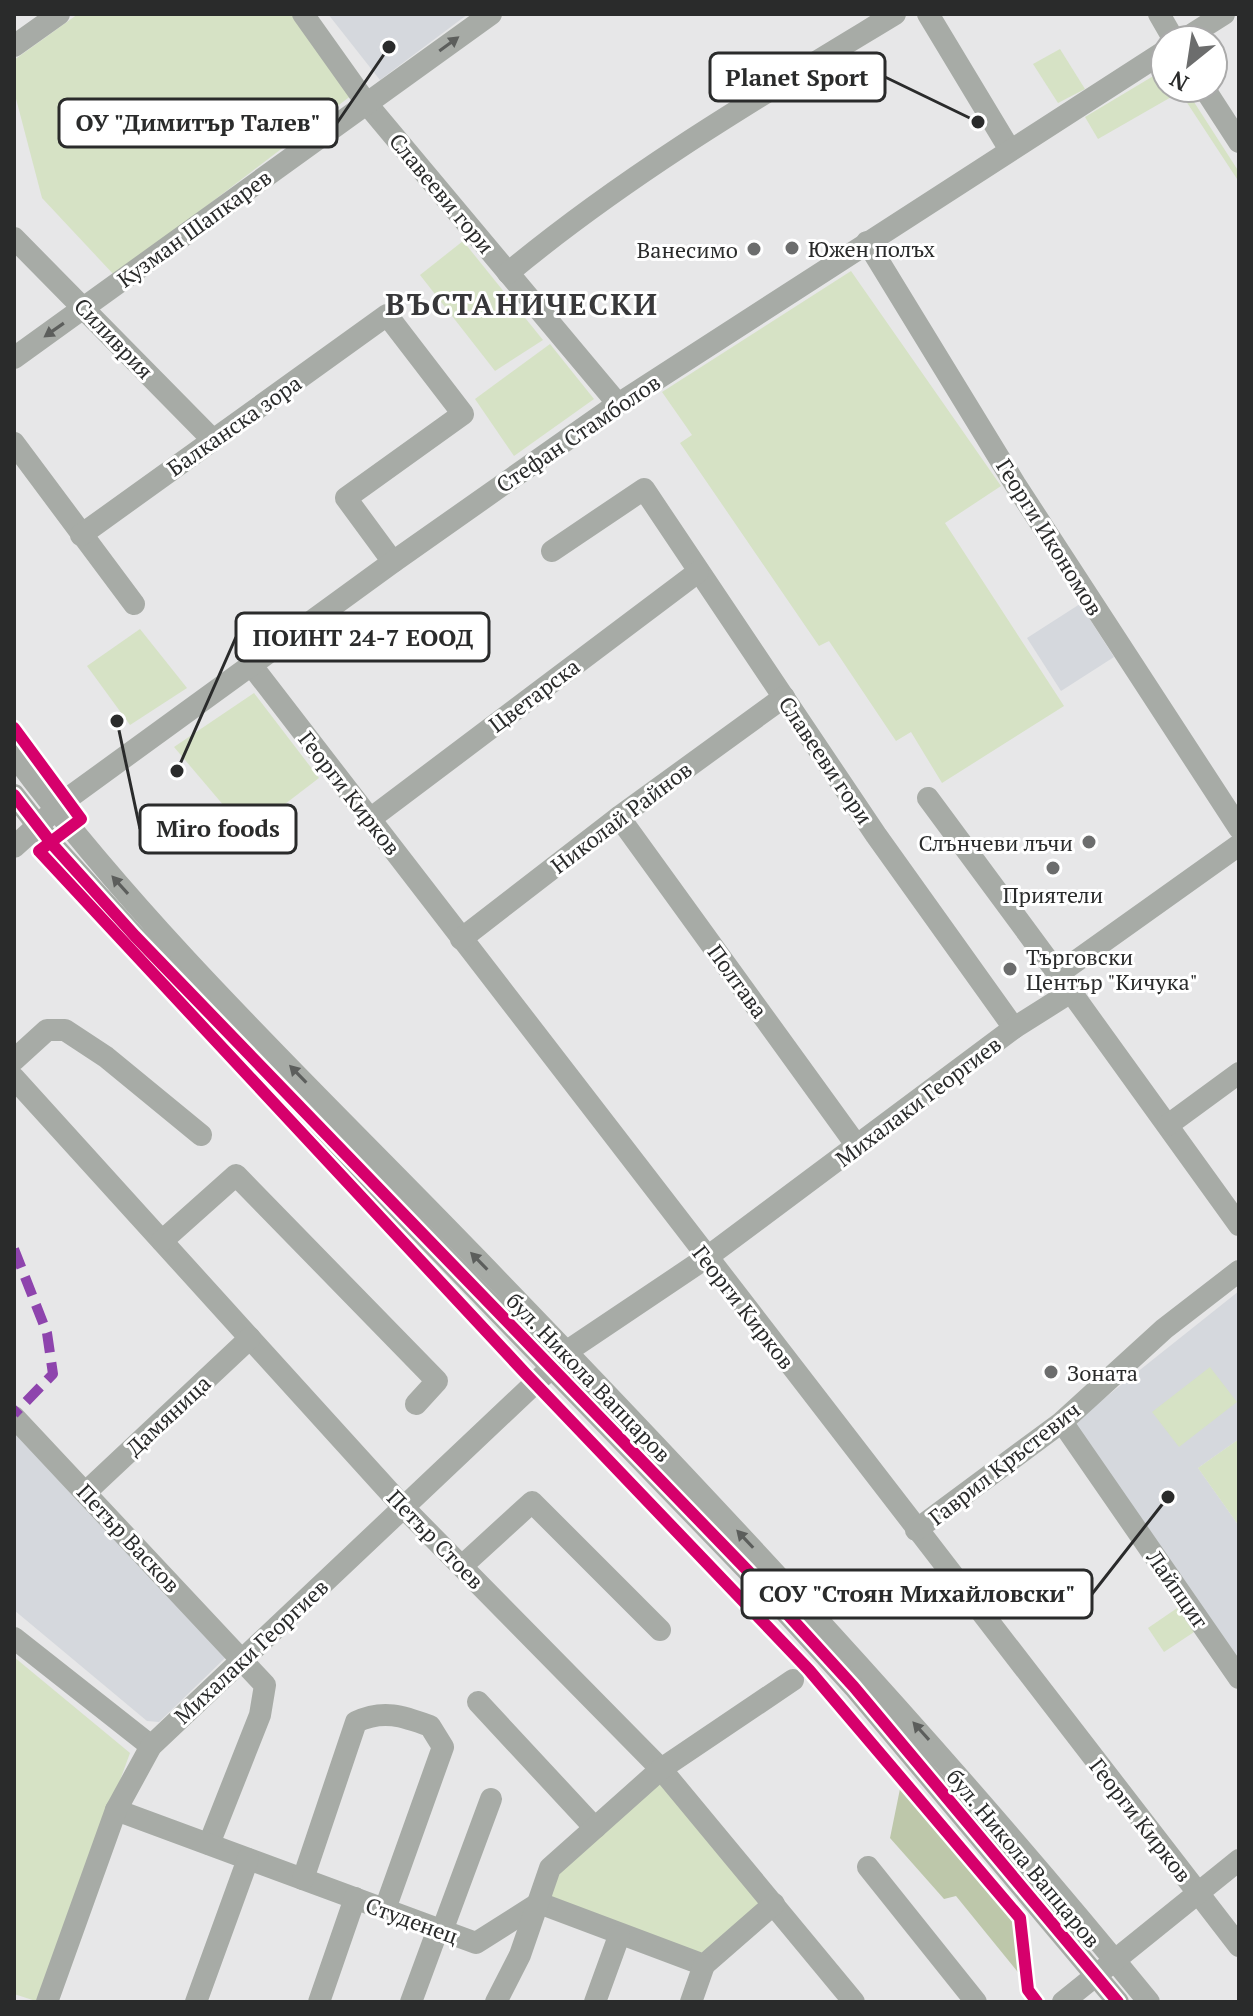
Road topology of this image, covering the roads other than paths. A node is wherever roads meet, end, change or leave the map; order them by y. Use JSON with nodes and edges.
{"nodes":[{"id":1,"x":59,"y":14,"type":"edge"},
{"id":2,"x":303,"y":14,"type":"edge"},
{"id":3,"x":491,"y":14,"type":"edge"},
{"id":4,"x":895,"y":14,"type":"edge"},
{"id":5,"x":928,"y":14,"type":"edge"},
{"id":6,"x":14,"y":46,"type":"edge"},
{"id":7,"x":1149,"y":61,"type":"edge"},
{"id":8,"x":367,"y":104,"type":"junction"},
{"id":9,"x":1214,"y":104,"type":"edge"},
{"id":10,"x":1239,"y":142,"type":"edge"},
{"id":11,"x":1010,"y":150,"type":"junction"},
{"id":12,"x":14,"y":238,"type":"edge"},
{"id":13,"x":867,"y":242,"type":"junction"},
{"id":14,"x":508,"y":273,"type":"junction"},
{"id":15,"x":86,"y":308,"type":"junction"},
{"id":16,"x":14,"y":358,"type":"edge"},
{"id":17,"x":618,"y":404,"type":"junction"},
{"id":18,"x":212,"y":439,"type":"junction"},
{"id":19,"x":14,"y":443,"type":"edge"},
{"id":20,"x":81,"y":535,"type":"junction"},
{"id":21,"x":552,"y":551,"type":"dead end"},
{"id":22,"x":393,"y":562,"type":"junction"},
{"id":23,"x":698,"y":572,"type":"junction"},
{"id":24,"x":134,"y":604,"type":"dead end"},
{"id":25,"x":252,"y":666,"type":"junction"},
{"id":26,"x":784,"y":697,"type":"junction"},
{"id":27,"x":14,"y":755,"type":"edge"},
{"id":28,"x":14,"y":795,"type":"edge"},
{"id":29,"x":928,"y":798,"type":"dead end"},
{"id":30,"x":54,"y":809,"type":"junction"},
{"id":31,"x":619,"y":817,"type":"junction"},
{"id":32,"x":370,"y":819,"type":"junction"},
{"id":33,"x":36,"y":825,"type":"junction"},
{"id":34,"x":1239,"y":828,"type":"edge"},
{"id":35,"x":1239,"y":845,"type":"edge"},
{"id":36,"x":14,"y":847,"type":"edge"},
{"id":37,"x":461,"y":939,"type":"junction"},
{"id":38,"x":1064,"y":983,"type":"junction"},
{"id":39,"x":1014,"y":1028,"type":"junction"},
{"id":40,"x":14,"y":1060,"type":"edge"},
{"id":41,"x":1239,"y":1073,"type":"edge"},
{"id":42,"x":17,"y":1088,"type":"edge"},
{"id":43,"x":1168,"y":1125,"type":"junction"},
{"id":44,"x":201,"y":1135,"type":"dead end"},
{"id":45,"x":857,"y":1146,"type":"junction"},
{"id":46,"x":1239,"y":1225,"type":"edge"},
{"id":47,"x":162,"y":1241,"type":"junction"},
{"id":48,"x":706,"y":1258,"type":"junction"},
{"id":49,"x":1239,"y":1271,"type":"edge"},
{"id":50,"x":250,"y":1338,"type":"junction"},
{"id":51,"x":559,"y":1359,"type":"junction"},
{"id":52,"x":416,"y":1404,"type":"dead end"},
{"id":53,"x":14,"y":1417,"type":"edge"},
{"id":54,"x":1062,"y":1422,"type":"junction"},
{"id":55,"x":86,"y":1492,"type":"junction"},
{"id":56,"x":405,"y":1509,"type":"junction"},
{"id":57,"x":916,"y":1530,"type":"junction"},
{"id":58,"x":462,"y":1566,"type":"junction"},
{"id":59,"x":660,"y":1630,"type":"dead end"},
{"id":60,"x":14,"y":1638,"type":"edge"},
{"id":61,"x":244,"y":1659,"type":"junction"},
{"id":62,"x":1239,"y":1678,"type":"edge"},
{"id":63,"x":793,"y":1680,"type":"dead end"},
{"id":64,"x":478,"y":1702,"type":"dead end"},
{"id":65,"x":151,"y":1746,"type":"junction"},
{"id":66,"x":661,"y":1769,"type":"junction"},
{"id":67,"x":491,"y":1799,"type":"dead end"},
{"id":68,"x":116,"y":1810,"type":"junction"},
{"id":69,"x":595,"y":1828,"type":"junction"},
{"id":70,"x":209,"y":1844,"type":"junction"},
{"id":71,"x":248,"y":1859,"type":"junction"},
{"id":72,"x":1239,"y":1860,"type":"edge"},
{"id":73,"x":868,"y":1867,"type":"dead end"},
{"id":74,"x":303,"y":1879,"type":"junction"},
{"id":75,"x":1198,"y":1892,"type":"junction"},
{"id":76,"x":355,"y":1898,"type":"junction"},
{"id":77,"x":539,"y":1903,"type":"junction"},
{"id":78,"x":774,"y":1904,"type":"junction"},
{"id":79,"x":385,"y":1909,"type":"junction"},
{"id":80,"x":440,"y":1930,"type":"junction"},
{"id":81,"x":619,"y":1936,"type":"junction"},
{"id":82,"x":476,"y":1943,"type":"junction"},
{"id":83,"x":1239,"y":1946,"type":"edge"},
{"id":84,"x":520,"y":1955,"type":"junction"},
{"id":85,"x":1116,"y":1962,"type":"junction"},
{"id":86,"x":704,"y":1965,"type":"junction"},
{"id":87,"x":1097,"y":1976,"type":"junction"},
{"id":88,"x":47,"y":2002,"type":"edge"},
{"id":89,"x":196,"y":2002,"type":"edge"},
{"id":90,"x":319,"y":2002,"type":"edge"},
{"id":91,"x":411,"y":2002,"type":"edge"},
{"id":92,"x":496,"y":2002,"type":"edge"},
{"id":93,"x":595,"y":2002,"type":"edge"},
{"id":94,"x":691,"y":2002,"type":"edge"},
{"id":95,"x":854,"y":2002,"type":"edge"},
{"id":96,"x":976,"y":2002,"type":"edge"},
{"id":97,"x":1063,"y":2002,"type":"edge"},
{"id":98,"x":1118,"y":2002,"type":"edge"},
{"id":99,"x":1149,"y":2002,"type":"edge"}],
"edges":[{"from":1,"to":6,"type":"street"},
{"from":2,"to":8,"type":"street","name":"Славееви гори"},
{"from":8,"to":3,"type":"street","name":"Кузман Шапкарев","one_way":true},
{"from":4,"to":14,"type":"street"},
{"from":5,"to":11,"type":"street"},
{"from":7,"to":11,"type":"street","name":"Стефан Стамболов"},
{"from":8,"to":14,"type":"street","name":"Славееви гори"},
{"from":8,"to":15,"type":"street","name":"Кузман Шапкарев"},
{"from":9,"to":10,"type":"street"},
{"from":11,"to":13,"type":"street","name":"Стефан Стамболов"},
{"from":12,"to":15,"type":"street","name":"Силиврия"},
{"from":13,"to":17,"type":"street","name":"Стефан Стамболов"},
{"from":13,"to":34,"type":"street","name":"Георги Икономов"},
{"from":14,"to":17,"type":"street","name":"Славееви гори"},
{"from":15,"to":16,"type":"street","name":"Кузман Шапкарев","one_way":true},
{"from":15,"to":18,"type":"street","name":"Силиврия"},
{"from":17,"to":22,"type":"street","name":"Стефан Стамболов"},
{"from":18,"to":20,"type":"street","name":"Балканска зора"},
{"from":18,"to":22,"type":"street","name":"Балканска зора"},
{"from":19,"to":20,"type":"street"},
{"from":20,"to":24,"type":"street"},
{"from":21,"to":23,"type":"street","name":"Славееви гори"},
{"from":22,"to":25,"type":"street","name":"Стефан Стамболов"},
{"from":23,"to":26,"type":"street","name":"Славееви гори"},
{"from":23,"to":32,"type":"street","name":"Цветарска"},
{"from":25,"to":30,"type":"street","name":"Стефан Стамболов"},
{"from":25,"to":32,"type":"street","name":"Георги Кирков"},
{"from":26,"to":31,"type":"street","name":"Николай Райнов"},
{"from":26,"to":39,"type":"street","name":"Славееви гори"},
{"from":27,"to":30,"type":"street","name":"бул. Никола Вапцаров"},
{"from":28,"to":33,"type":"street","name":"бул. Никола Вапцаров"},
{"from":29,"to":38,"type":"street"},
{"from":30,"to":33,"type":"street","name":"Стефан Стамболов"},
{"from":51,"to":30,"type":"street","name":"бул. Никола Вапцаров","one_way":true},
{"from":31,"to":37,"type":"street","name":"Николай Райнов"},
{"from":31,"to":45,"type":"street","name":"Полтава"},
{"from":32,"to":37,"type":"street","name":"Георги Кирков"},
{"from":33,"to":36,"type":"street","name":"Стефан Стамболов"},
{"from":33,"to":51,"type":"street","name":"бул. Никола Вапцаров"},
{"from":35,"to":38,"type":"street","name":"Михалаки Георгиев"},
{"from":37,"to":48,"type":"street","name":"Георги Кирков"},
{"from":38,"to":39,"type":"street","name":"Михалаки Георгиев"},
{"from":38,"to":43,"type":"street"},
{"from":39,"to":45,"type":"street","name":"Михалаки Георгиев"},
{"from":40,"to":44,"type":"street"},
{"from":41,"to":43,"type":"street"},
{"from":42,"to":47,"type":"street","name":"Петър Стоев"},
{"from":43,"to":46,"type":"street"},
{"from":45,"to":48,"type":"street","name":"Михалаки Георгиев"},
{"from":47,"to":50,"type":"street","name":"Петър Стоев"},
{"from":47,"to":52,"type":"street"},
{"from":48,"to":51,"type":"street","name":"Михалаки Георгиев"},
{"from":48,"to":57,"type":"street","name":"Георги Кирков"},
{"from":49,"to":54,"type":"street","name":"Гаврил Кръстевич"},
{"from":50,"to":55,"type":"street","name":"Дамяница"},
{"from":50,"to":56,"type":"street","name":"Петър Стоев"},
{"from":51,"to":56,"type":"street","name":"Михалаки Георгиев"},
{"from":85,"to":51,"type":"street","name":"бул. Никола Вапцаров","one_way":true},
{"from":51,"to":87,"type":"street","name":"бул. Никола Вапцаров"},
{"from":53,"to":55,"type":"street","name":"Петър Васков"},
{"from":54,"to":57,"type":"street","name":"Гаврил Кръстевич"},
{"from":54,"to":62,"type":"street","name":"Лайпциг"},
{"from":55,"to":61,"type":"street","name":"Петър Васков"},
{"from":56,"to":58,"type":"street","name":"Петър Стоев"},
{"from":56,"to":61,"type":"street","name":"Михалаки Георгиев"},
{"from":57,"to":75,"type":"street","name":"Георги Кирков"},
{"from":58,"to":59,"type":"street"},
{"from":58,"to":66,"type":"street","name":"Петър Стоев"},
{"from":60,"to":65,"type":"street"},
{"from":61,"to":65,"type":"street","name":"Михалаки Георгиев"},
{"from":61,"to":70,"type":"street","name":"Петър Васков"},
{"from":63,"to":66,"type":"street"},
{"from":64,"to":69,"type":"street"},
{"from":65,"to":68,"type":"street","name":"Михалаки Георгиев"},
{"from":66,"to":69,"type":"street"},
{"from":66,"to":78,"type":"street","name":"Петър Стоев"},
{"from":67,"to":80,"type":"street"},
{"from":68,"to":70,"type":"street","name":"Студенец"},
{"from":68,"to":88,"type":"street","name":"Михалаки Георгиев"},
{"from":69,"to":77,"type":"street"},
{"from":70,"to":71,"type":"street","name":"Студенец"},
{"from":71,"to":74,"type":"street","name":"Студенец"},
{"from":71,"to":89,"type":"street"},
{"from":72,"to":75,"type":"street"},
{"from":73,"to":96,"type":"street"},
{"from":74,"to":76,"type":"street","name":"Студенец"},
{"from":74,"to":79,"type":"street"},
{"from":75,"to":83,"type":"street","name":"Георги Кирков"},
{"from":75,"to":85,"type":"street"},
{"from":76,"to":79,"type":"street","name":"Студенец"},
{"from":76,"to":90,"type":"street"},
{"from":77,"to":81,"type":"street"},
{"from":77,"to":82,"type":"street","name":"Студенец"},
{"from":77,"to":84,"type":"street"},
{"from":78,"to":86,"type":"street"},
{"from":78,"to":95,"type":"street","name":"Петър Стоев"},
{"from":79,"to":80,"type":"street","name":"Студенец"},
{"from":80,"to":82,"type":"street","name":"Студенец"},
{"from":80,"to":91,"type":"street"},
{"from":81,"to":86,"type":"street"},
{"from":81,"to":93,"type":"street"},
{"from":82,"to":84,"type":"street"},
{"from":84,"to":92,"type":"street"},
{"from":85,"to":87,"type":"street"},
{"from":85,"to":99,"type":"street","name":"бул. Никола Вапцаров"},
{"from":86,"to":94,"type":"street"},
{"from":87,"to":97,"type":"street"},
{"from":87,"to":98,"type":"street","name":"бул. Никола Вапцаров"}]}
